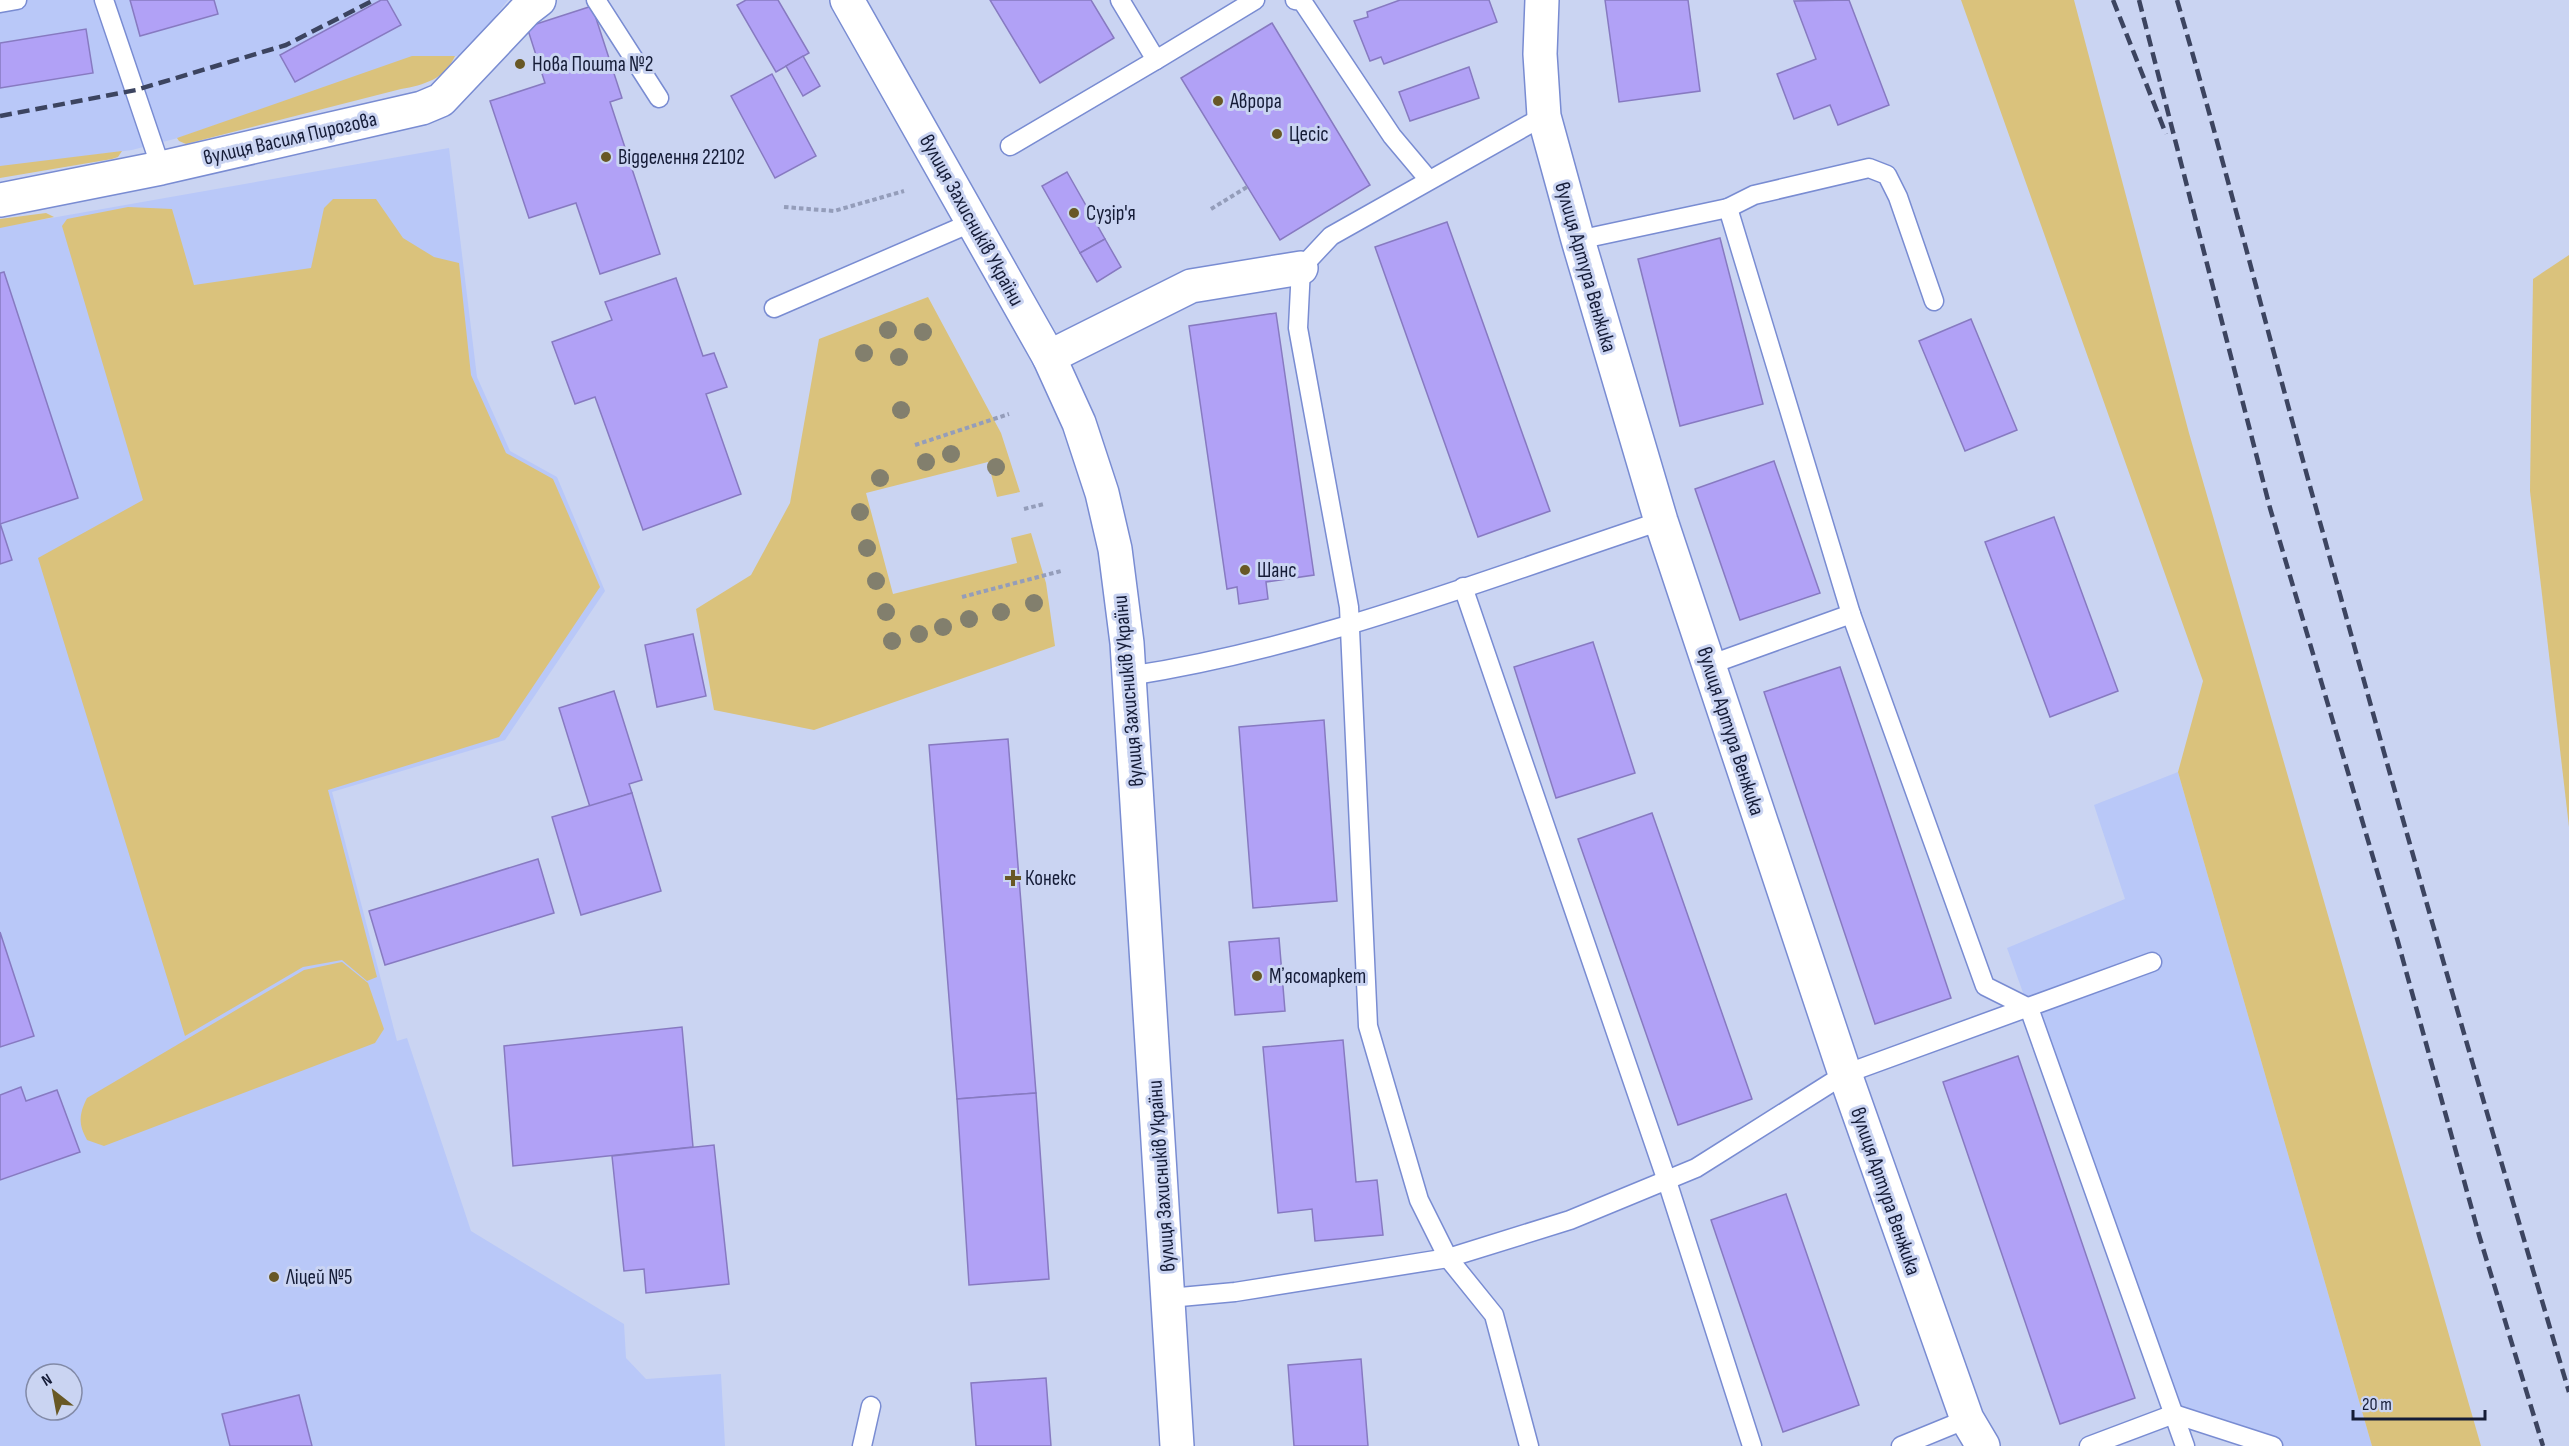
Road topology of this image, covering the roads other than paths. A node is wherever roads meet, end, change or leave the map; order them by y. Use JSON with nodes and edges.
{"nodes":[{"id":1,"x":17,"y":0,"type":"edge"},
{"id":2,"x":104,"y":0,"type":"edge"},
{"id":3,"x":539,"y":0,"type":"edge"},
{"id":4,"x":596,"y":0,"type":"edge"},
{"id":5,"x":848,"y":0,"type":"edge"},
{"id":6,"x":1120,"y":0,"type":"edge"},
{"id":7,"x":1255,"y":0,"type":"edge"},
{"id":8,"x":1295,"y":0,"type":"edge"},
{"id":9,"x":1542,"y":0,"type":"edge"},
{"id":10,"x":0,"y":3,"type":"edge"},
{"id":11,"x":1156,"y":60,"type":"junction"},
{"id":12,"x":659,"y":98,"type":"dead end"},
{"id":13,"x":1544,"y":116,"type":"junction"},
{"id":14,"x":1010,"y":146,"type":"dead end"},
{"id":15,"x":161,"y":168,"type":"junction"},
{"id":16,"x":1429,"y":180,"type":"junction"},
{"id":17,"x":0,"y":200,"type":"edge"},
{"id":18,"x":1728,"y":208,"type":"junction"},
{"id":19,"x":973,"y":222,"type":"junction"},
{"id":20,"x":1578,"y":240,"type":"junction"},
{"id":21,"x":1301,"y":268,"type":"junction"},
{"id":22,"x":1934,"y":301,"type":"dead end"},
{"id":23,"x":774,"y":308,"type":"dead end"},
{"id":24,"x":1049,"y":357,"type":"junction"},
{"id":25,"x":1661,"y":521,"type":"junction"},
{"id":26,"x":1463,"y":587,"type":"junction"},
{"id":27,"x":1851,"y":614,"type":"junction"},
{"id":28,"x":1350,"y":625,"type":"junction"},
{"id":29,"x":1709,"y":665,"type":"junction"},
{"id":30,"x":1129,"y":676,"type":"junction"},
{"id":31,"x":2152,"y":962,"type":"dead end"},
{"id":32,"x":2029,"y":1008,"type":"junction"},
{"id":33,"x":1845,"y":1074,"type":"junction"},
{"id":34,"x":1667,"y":1181,"type":"junction"},
{"id":35,"x":1448,"y":1258,"type":"junction"},
{"id":36,"x":1169,"y":1298,"type":"junction"},
{"id":37,"x":871,"y":1406,"type":"dead end"},
{"id":38,"x":2174,"y":1414,"type":"junction"},
{"id":39,"x":1975,"y":1433,"type":"edge"},
{"id":40,"x":862,"y":1446,"type":"edge"},
{"id":41,"x":1177,"y":1446,"type":"edge"},
{"id":42,"x":1529,"y":1446,"type":"edge"},
{"id":43,"x":1752,"y":1446,"type":"edge"},
{"id":44,"x":1901,"y":1446,"type":"edge"},
{"id":45,"x":2089,"y":1446,"type":"edge"},
{"id":46,"x":2185,"y":1446,"type":"edge"},
{"id":47,"x":2274,"y":1446,"type":"edge"}],
"edges":[{"from":1,"to":10,"type":"lane"},
{"from":2,"to":15,"type":"lane"},
{"from":3,"to":15,"type":"street","name":"вулиця Василя Пирогова"},
{"from":4,"to":12,"type":"lane"},
{"from":5,"to":19,"type":"street","name":"вулиця Захисників України"},
{"from":6,"to":11,"type":"lane"},
{"from":7,"to":11,"type":"lane"},
{"from":8,"to":16,"type":"lane"},
{"from":9,"to":13,"type":"street","name":"вулиця Артура Венжика"},
{"from":11,"to":14,"type":"lane"},
{"from":13,"to":16,"type":"lane"},
{"from":13,"to":20,"type":"street","name":"вулиця Артура Венжика"},
{"from":15,"to":17,"type":"street","name":"вулиця Василя Пирогова"},
{"from":16,"to":21,"type":"lane"},
{"from":18,"to":20,"type":"lane"},
{"from":18,"to":22,"type":"lane"},
{"from":18,"to":27,"type":"lane"},
{"from":19,"to":23,"type":"lane"},
{"from":19,"to":24,"type":"street","name":"вулиця Захисників України"},
{"from":20,"to":25,"type":"street","name":"вулиця Артура Венжика"},
{"from":21,"to":24,"type":"street"},
{"from":21,"to":28,"type":"lane"},
{"from":24,"to":30,"type":"street","name":"вулиця Захисників України"},
{"from":25,"to":26,"type":"lane"},
{"from":25,"to":29,"type":"street","name":"вулиця Артура Венжика"},
{"from":26,"to":28,"type":"lane"},
{"from":26,"to":34,"type":"lane"},
{"from":27,"to":29,"type":"lane"},
{"from":27,"to":32,"type":"lane"},
{"from":28,"to":30,"type":"lane"},
{"from":28,"to":35,"type":"lane"},
{"from":29,"to":33,"type":"street","name":"вулиця Артура Венжика"},
{"from":30,"to":36,"type":"street","name":"вулиця Захисників України"},
{"from":31,"to":32,"type":"lane"},
{"from":32,"to":33,"type":"lane"},
{"from":32,"to":38,"type":"lane"},
{"from":33,"to":34,"type":"lane"},
{"from":33,"to":39,"type":"street","name":"вулиця Артура Венжика"},
{"from":34,"to":35,"type":"lane"},
{"from":34,"to":43,"type":"lane"},
{"from":35,"to":36,"type":"lane"},
{"from":35,"to":42,"type":"lane"},
{"from":36,"to":41,"type":"street","name":"вулиця Захисників України"},
{"from":37,"to":40,"type":"lane"},
{"from":38,"to":45,"type":"lane"},
{"from":38,"to":46,"type":"lane"},
{"from":38,"to":47,"type":"lane"},
{"from":39,"to":44,"type":"lane"}]}
